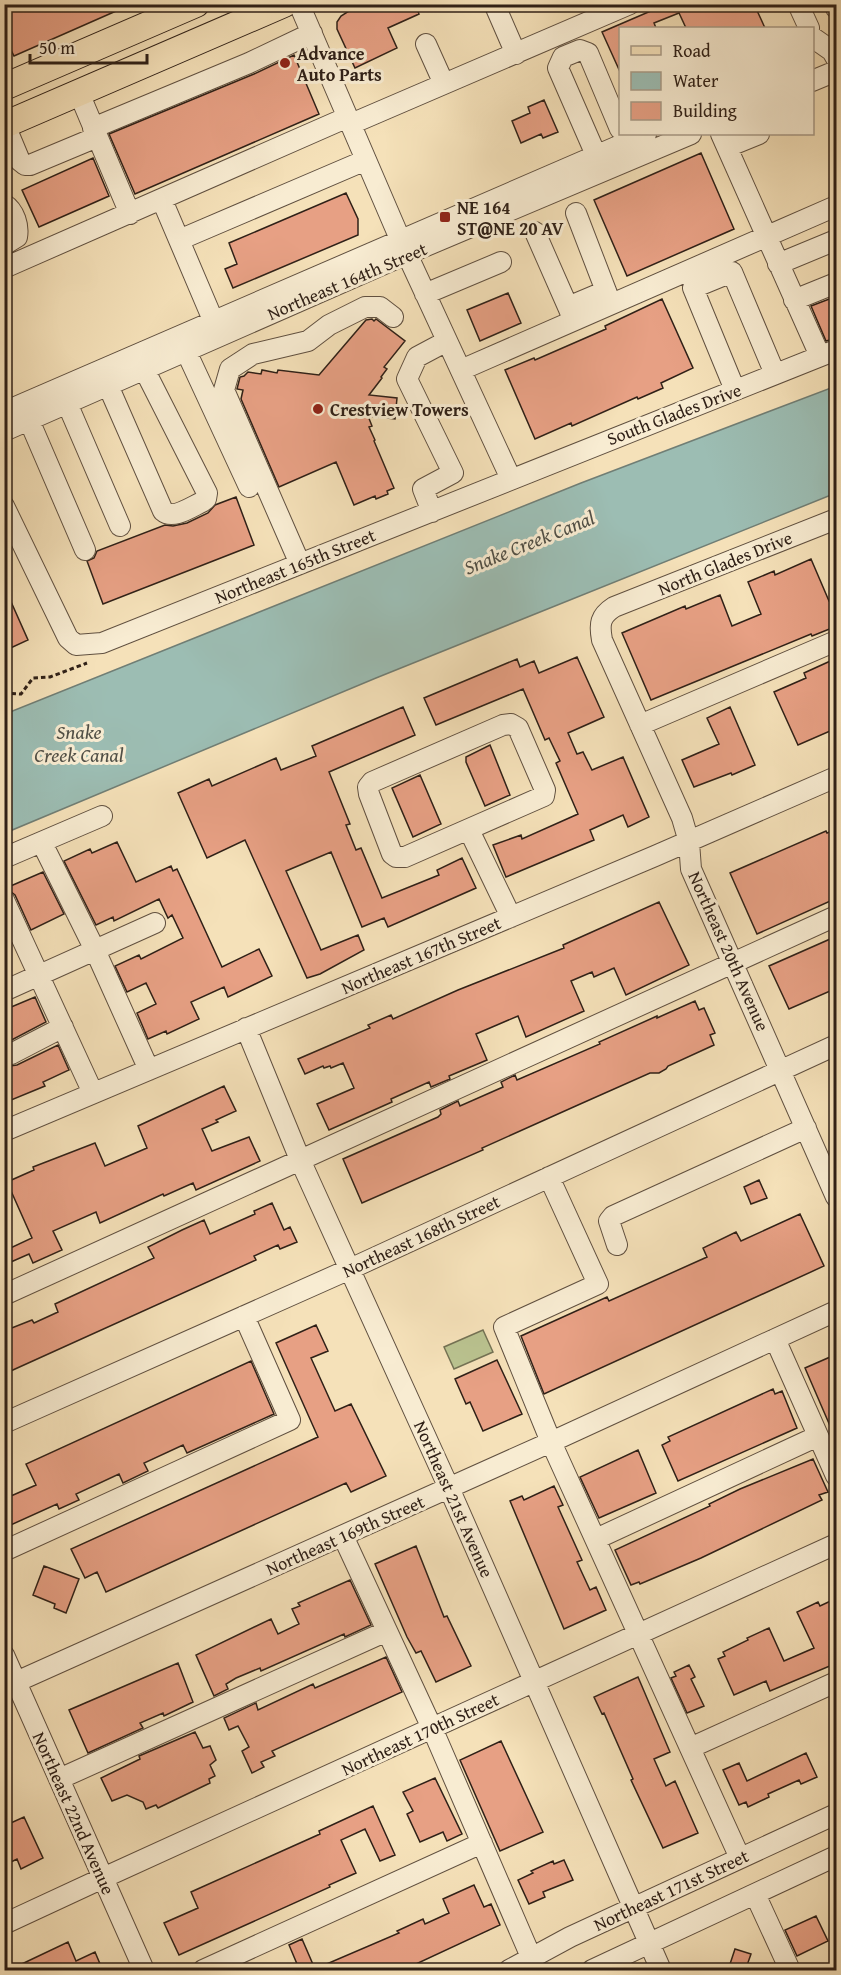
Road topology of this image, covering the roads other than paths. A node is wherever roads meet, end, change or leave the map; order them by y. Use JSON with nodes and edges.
{"nodes":[{"id":1,"x":196,"y":4,"type":"edge"},
{"id":2,"x":284,"y":4,"type":"edge"},
{"id":3,"x":299,"y":4,"type":"edge"},
{"id":4,"x":630,"y":4,"type":"edge"},
{"id":5,"x":798,"y":4,"type":"edge"},
{"id":6,"x":496,"y":8,"type":"dead end"},
{"id":7,"x":808,"y":27,"type":"edge"},
{"id":8,"x":312,"y":33,"type":"junction"},
{"id":9,"x":814,"y":38,"type":"edge"},
{"id":10,"x":548,"y":40,"type":"junction"},
{"id":11,"x":426,"y":44,"type":"dead end"},
{"id":12,"x":835,"y":50,"type":"edge"},
{"id":13,"x":516,"y":54,"type":"junction"},
{"id":14,"x":814,"y":60,"type":"edge"},
{"id":15,"x":559,"y":62,"type":"junction"},
{"id":16,"x":837,"y":71,"type":"edge"},
{"id":17,"x":814,"y":81,"type":"edge"},
{"id":18,"x":444,"y":84,"type":"junction"},
{"id":19,"x":4,"y":87,"type":"edge"},
{"id":20,"x":79,"y":93,"type":"junction"},
{"id":21,"x":349,"y":121,"type":"junction"},
{"id":22,"x":5,"y":125,"type":"edge"},
{"id":23,"x":619,"y":126,"type":"edge"},
{"id":24,"x":95,"y":132,"type":"junction"},
{"id":25,"x":623,"y":135,"type":"edge"},
{"id":26,"x":688,"y":135,"type":"edge"},
{"id":27,"x":753,"y":135,"type":"edge"},
{"id":28,"x":724,"y":140,"type":"edge"},
{"id":29,"x":596,"y":155,"type":"junction"},
{"id":30,"x":366,"y":160,"type":"junction"},
{"id":31,"x":162,"y":200,"type":"junction"},
{"id":32,"x":4,"y":204,"type":"edge"},
{"id":33,"x":837,"y":206,"type":"edge"},
{"id":34,"x":576,"y":213,"type":"dead end"},
{"id":35,"x":130,"y":214,"type":"junction"},
{"id":36,"x":536,"y":232,"type":"dead end"},
{"id":37,"x":766,"y":237,"type":"junction"},
{"id":38,"x":179,"y":240,"type":"junction"},
{"id":39,"x":837,"y":240,"type":"edge"},
{"id":40,"x":4,"y":245,"type":"edge"},
{"id":41,"x":404,"y":247,"type":"junction"},
{"id":42,"x":501,"y":262,"type":"dead end"},
{"id":43,"x":728,"y":264,"type":"junction"},
{"id":44,"x":778,"y":264,"type":"junction"},
{"id":45,"x":4,"y":268,"type":"edge"},
{"id":46,"x":689,"y":280,"type":"junction"},
{"id":47,"x":837,"y":283,"type":"edge"},
{"id":48,"x":425,"y":294,"type":"junction"},
{"id":49,"x":609,"y":298,"type":"junction"},
{"id":50,"x":794,"y":300,"type":"junction"},
{"id":51,"x":571,"y":314,"type":"junction"},
{"id":52,"x":393,"y":317,"type":"dead end"},
{"id":53,"x":213,"y":320,"type":"junction"},
{"id":54,"x":240,"y":328,"type":"junction"},
{"id":55,"x":447,"y":341,"type":"junction"},
{"id":56,"x":186,"y":351,"type":"junction"},
{"id":57,"x":828,"y":353,"type":"edge"},
{"id":58,"x":253,"y":354,"type":"junction"},
{"id":59,"x":140,"y":362,"type":"junction"},
{"id":60,"x":461,"y":370,"type":"junction"},
{"id":61,"x":775,"y":374,"type":"junction"},
{"id":62,"x":104,"y":377,"type":"junction"},
{"id":63,"x":735,"y":390,"type":"junction"},
{"id":64,"x":67,"y":403,"type":"junction"},
{"id":65,"x":4,"y":412,"type":"edge"},
{"id":66,"x":29,"y":420,"type":"junction"},
{"id":67,"x":4,"y":431,"type":"edge"},
{"id":68,"x":511,"y":479,"type":"junction"},
{"id":69,"x":249,"y":487,"type":"dead end"},
{"id":70,"x":4,"y":506,"type":"edge"},
{"id":71,"x":432,"y":512,"type":"junction"},
{"id":72,"x":837,"y":519,"type":"edge"},
{"id":73,"x":120,"y":526,"type":"dead end"},
{"id":74,"x":85,"y":550,"type":"dead end"},
{"id":75,"x":300,"y":564,"type":"junction"},
{"id":76,"x":614,"y":607,"type":"joint"},
{"id":77,"x":837,"y":641,"type":"edge"},
{"id":78,"x":640,"y":725,"type":"junction"},
{"id":79,"x":837,"y":777,"type":"edge"},
{"id":80,"x":102,"y":816,"type":"dead end"},
{"id":81,"x":469,"y":830,"type":"junction"},
{"id":82,"x":688,"y":842,"type":"junction"},
{"id":83,"x":42,"y":843,"type":"junction"},
{"id":84,"x":4,"y":858,"type":"edge"},
{"id":85,"x":4,"y":900,"type":"edge"},
{"id":86,"x":837,"y":916,"type":"edge"},
{"id":87,"x":511,"y":917,"type":"junction"},
{"id":88,"x":155,"y":923,"type":"dead end"},
{"id":89,"x":94,"y":950,"type":"junction"},
{"id":90,"x":733,"y":963,"type":"junction"},
{"id":91,"x":40,"y":976,"type":"junction"},
{"id":92,"x":4,"y":991,"type":"edge"},
{"id":93,"x":63,"y":1027,"type":"junction"},
{"id":94,"x":246,"y":1028,"type":"junction"},
{"id":95,"x":837,"y":1046,"type":"edge"},
{"id":96,"x":11,"y":1054,"type":"dead end"},
{"id":97,"x":149,"y":1070,"type":"junction"},
{"id":98,"x":781,"y":1070,"type":"junction"},
{"id":99,"x":93,"y":1093,"type":"junction"},
{"id":100,"x":806,"y":1128,"type":"junction"},
{"id":101,"x":4,"y":1131,"type":"edge"},
{"id":102,"x":301,"y":1162,"type":"junction"},
{"id":103,"x":549,"y":1177,"type":"junction"},
{"id":104,"x":834,"y":1186,"type":"edge"},
{"id":105,"x":617,"y":1245,"type":"dead end"},
{"id":106,"x":350,"y":1269,"type":"junction"},
{"id":107,"x":4,"y":1295,"type":"edge"},
{"id":108,"x":837,"y":1311,"type":"edge"},
{"id":109,"x":244,"y":1316,"type":"junction"},
{"id":110,"x":775,"y":1339,"type":"junction"},
{"id":111,"x":4,"y":1423,"type":"edge"},
{"id":112,"x":818,"y":1436,"type":"junction"},
{"id":113,"x":551,"y":1442,"type":"junction"},
{"id":114,"x":837,"y":1476,"type":"edge"},
{"id":115,"x":449,"y":1488,"type":"junction"},
{"id":116,"x":343,"y":1536,"type":"junction"},
{"id":117,"x":596,"y":1539,"type":"junction"},
{"id":118,"x":837,"y":1545,"type":"edge"},
{"id":119,"x":4,"y":1551,"type":"edge"},
{"id":120,"x":387,"y":1631,"type":"junction"},
{"id":121,"x":640,"y":1635,"type":"junction"},
{"id":122,"x":4,"y":1655,"type":"edge"},
{"id":123,"x":16,"y":1682,"type":"junction"},
{"id":124,"x":534,"y":1682,"type":"junction"},
{"id":125,"x":837,"y":1682,"type":"edge"},
{"id":126,"x":432,"y":1728,"type":"junction"},
{"id":127,"x":690,"y":1748,"type":"junction"},
{"id":128,"x":59,"y":1779,"type":"junction"},
{"id":129,"x":837,"y":1814,"type":"edge"},
{"id":130,"x":482,"y":1844,"type":"junction"},
{"id":131,"x":837,"y":1856,"type":"edge"},
{"id":132,"x":741,"y":1858,"type":"junction"},
{"id":133,"x":103,"y":1878,"type":"junction"},
{"id":134,"x":755,"y":1894,"type":"junction"},
{"id":135,"x":633,"y":1908,"type":"junction"},
{"id":136,"x":4,"y":1924,"type":"edge"},
{"id":137,"x":649,"y":1944,"type":"junction"},
{"id":138,"x":531,"y":1958,"type":"junction"},
{"id":139,"x":144,"y":1971,"type":"edge"},
{"id":140,"x":203,"y":1971,"type":"edge"},
{"id":141,"x":509,"y":1971,"type":"edge"},
{"id":142,"x":592,"y":1971,"type":"edge"},
{"id":143,"x":662,"y":1971,"type":"edge"},
{"id":144,"x":790,"y":1971,"type":"edge"}],
"edges":[{"from":1,"to":19,"type":"main road"},
{"from":2,"to":20,"type":"main road"},
{"from":3,"to":8,"type":"street"},
{"from":4,"to":10,"type":"street"},
{"from":5,"to":7,"type":"street"},
{"from":6,"to":13,"type":"street"},
{"from":8,"to":21,"type":"street"},
{"from":8,"to":24,"type":"street"},
{"from":9,"to":12,"type":"street"},
{"from":10,"to":13,"type":"street"},
{"from":10,"to":15,"type":"street"},
{"from":11,"to":18,"type":"street"},
{"from":12,"to":14,"type":"street"},
{"from":13,"to":18,"type":"street"},
{"from":15,"to":23,"type":"street"},
{"from":15,"to":29,"type":"street"},
{"from":16,"to":17,"type":"street"},
{"from":18,"to":21,"type":"street"},
{"from":20,"to":22,"type":"main road"},
{"from":20,"to":24,"type":"street"},
{"from":21,"to":30,"type":"street"},
{"from":21,"to":31,"type":"street"},
{"from":22,"to":24,"type":"street"},
{"from":24,"to":35,"type":"street"},
{"from":25,"to":29,"type":"street","name":"Northeast 164th Street"},
{"from":26,"to":41,"type":"street","name":"Northeast 164th Street"},
{"from":27,"to":28,"type":"street"},
{"from":28,"to":37,"type":"street"},
{"from":29,"to":41,"type":"street","name":"Northeast 164th Street"},
{"from":30,"to":38,"type":"street"},
{"from":30,"to":41,"type":"street"},
{"from":31,"to":35,"type":"street"},
{"from":31,"to":38,"type":"street"},
{"from":32,"to":40,"type":"street"},
{"from":33,"to":37,"type":"street"},
{"from":34,"to":49,"type":"street"},
{"from":35,"to":45,"type":"street"},
{"from":36,"to":51,"type":"street"},
{"from":37,"to":43,"type":"street"},
{"from":37,"to":44,"type":"street"},
{"from":38,"to":53,"type":"street"},
{"from":39,"to":44,"type":"street"},
{"from":41,"to":48,"type":"street"},
{"from":41,"to":53,"type":"street","name":"Northeast 164th Street"},
{"from":41,"to":54,"type":"street","name":"Northeast 164th Street"},
{"from":42,"to":48,"type":"street"},
{"from":43,"to":46,"type":"street"},
{"from":43,"to":61,"type":"street"},
{"from":44,"to":50,"type":"street"},
{"from":46,"to":49,"type":"street"},
{"from":46,"to":63,"type":"street"},
{"from":47,"to":50,"type":"street"},
{"from":48,"to":55,"type":"street"},
{"from":49,"to":51,"type":"street"},
{"from":50,"to":57,"type":"street"},
{"from":51,"to":60,"type":"street"},
{"from":52,"to":58,"type":"street"},
{"from":53,"to":59,"type":"street","name":"Northeast 164th Street"},
{"from":54,"to":56,"type":"street","name":"Northeast 164th Street"},
{"from":54,"to":58,"type":"street"},
{"from":55,"to":60,"type":"street"},
{"from":55,"to":71,"type":"street"},
{"from":56,"to":59,"type":"street","name":"Northeast 164th Street"},
{"from":56,"to":69,"type":"street"},
{"from":57,"to":61,"type":"street","name":"South Glades Drive"},
{"from":58,"to":75,"type":"street"},
{"from":59,"to":62,"type":"street","name":"Northeast 164th Street"},
{"from":59,"to":62,"type":"street"},
{"from":60,"to":68,"type":"street"},
{"from":61,"to":63,"type":"street","name":"South Glades Drive"},
{"from":62,"to":64,"type":"street","name":"Northeast 164th Street"},
{"from":62,"to":65,"type":"street","name":"Northeast 164th Street"},
{"from":63,"to":68,"type":"street","name":"South Glades Drive"},
{"from":64,"to":66,"type":"street","name":"Northeast 164th Street"},
{"from":64,"to":73,"type":"street"},
{"from":66,"to":67,"type":"street","name":"Northeast 164th Street"},
{"from":66,"to":74,"type":"street"},
{"from":68,"to":71,"type":"street","name":"Northeast 165th Street"},
{"from":70,"to":75,"type":"street","name":"Northeast 165th Street"},
{"from":71,"to":75,"type":"street","name":"Northeast 165th Street"},
{"from":72,"to":76,"type":"street","name":"North Glades Drive"},
{"from":76,"to":78,"type":"street","name":"Northeast 20th Avenue"},
{"from":77,"to":78,"type":"street"},
{"from":78,"to":82,"type":"street","name":"Northeast 20th Avenue"},
{"from":79,"to":82,"type":"street","name":"Northeast 167th Street"},
{"from":80,"to":83,"type":"street"},
{"from":81,"to":81,"type":"street"},
{"from":81,"to":87,"type":"street"},
{"from":82,"to":87,"type":"street","name":"Northeast 167th Street"},
{"from":82,"to":90,"type":"street","name":"Northeast 20th Avenue"},
{"from":83,"to":84,"type":"street"},
{"from":83,"to":89,"type":"street"},
{"from":85,"to":91,"type":"street"},
{"from":86,"to":90,"type":"street"},
{"from":87,"to":94,"type":"street","name":"Northeast 167th Street"},
{"from":88,"to":89,"type":"street"},
{"from":89,"to":91,"type":"street"},
{"from":89,"to":97,"type":"street"},
{"from":90,"to":98,"type":"street","name":"Northeast 20th Avenue"},
{"from":90,"to":102,"type":"street"},
{"from":91,"to":92,"type":"street"},
{"from":91,"to":93,"type":"street"},
{"from":93,"to":96,"type":"street"},
{"from":93,"to":99,"type":"street"},
{"from":94,"to":97,"type":"street","name":"Northeast 167th Street"},
{"from":94,"to":102,"type":"street","name":"Northeast 21st Avenue"},
{"from":95,"to":98,"type":"street","name":"Northeast 168th Street"},
{"from":97,"to":99,"type":"street","name":"Northeast 167th Street"},
{"from":98,"to":100,"type":"street","name":"Northeast 20th Avenue"},
{"from":98,"to":103,"type":"street","name":"Northeast 168th Street"},
{"from":99,"to":101,"type":"street","name":"Northeast 167th Street"},
{"from":100,"to":104,"type":"street","name":"Northeast 20th Avenue"},
{"from":100,"to":105,"type":"street"},
{"from":102,"to":106,"type":"street","name":"Northeast 21st Avenue"},
{"from":102,"to":107,"type":"street"},
{"from":103,"to":106,"type":"street","name":"Northeast 168th Street"},
{"from":103,"to":113,"type":"street"},
{"from":106,"to":109,"type":"street","name":"Northeast 168th Street"},
{"from":106,"to":115,"type":"street","name":"Northeast 21st Avenue"},
{"from":108,"to":110,"type":"street","name":"Northeast 169th Street"},
{"from":109,"to":111,"type":"street","name":"Northeast 168th Street"},
{"from":109,"to":119,"type":"street"},
{"from":110,"to":112,"type":"street"},
{"from":110,"to":113,"type":"street","name":"Northeast 169th Street"},
{"from":112,"to":114,"type":"street"},
{"from":112,"to":117,"type":"street"},
{"from":113,"to":115,"type":"street","name":"Northeast 169th Street"},
{"from":113,"to":117,"type":"street"},
{"from":115,"to":116,"type":"street","name":"Northeast 169th Street"},
{"from":115,"to":124,"type":"street","name":"Northeast 21st Avenue"},
{"from":116,"to":120,"type":"street"},
{"from":116,"to":123,"type":"street","name":"Northeast 169th Street"},
{"from":117,"to":121,"type":"street"},
{"from":118,"to":121,"type":"street","name":"Northeast 170th Street"},
{"from":120,"to":126,"type":"street"},
{"from":120,"to":128,"type":"street"},
{"from":121,"to":124,"type":"street","name":"Northeast 170th Street"},
{"from":121,"to":127,"type":"street"},
{"from":122,"to":123,"type":"street","name":"Northeast 22nd Avenue"},
{"from":123,"to":128,"type":"street","name":"Northeast 22nd Avenue"},
{"from":124,"to":126,"type":"street","name":"Northeast 170th Street"},
{"from":124,"to":135,"type":"street","name":"Northeast 21st Avenue"},
{"from":125,"to":127,"type":"street"},
{"from":126,"to":130,"type":"street"},
{"from":126,"to":133,"type":"street","name":"Northeast 170th Street"},
{"from":127,"to":132,"type":"street"},
{"from":128,"to":133,"type":"street","name":"Northeast 22nd Avenue"},
{"from":129,"to":132,"type":"street","name":"Northeast 171st Street"},
{"from":130,"to":138,"type":"street"},
{"from":130,"to":140,"type":"street"},
{"from":131,"to":134,"type":"street"},
{"from":132,"to":135,"type":"street","name":"Northeast 171st Street"},
{"from":133,"to":136,"type":"street","name":"Northeast 170th Street"},
{"from":133,"to":139,"type":"street","name":"Northeast 22nd Avenue"},
{"from":134,"to":137,"type":"street"},
{"from":134,"to":144,"type":"street"},
{"from":135,"to":137,"type":"street","name":"Northeast 21st Avenue"},
{"from":135,"to":138,"type":"street","name":"Northeast 171st Street"},
{"from":137,"to":142,"type":"street"},
{"from":137,"to":143,"type":"street","name":"Northeast 21st Avenue"},
{"from":138,"to":141,"type":"street","name":"Northeast 171st Street"}]}
